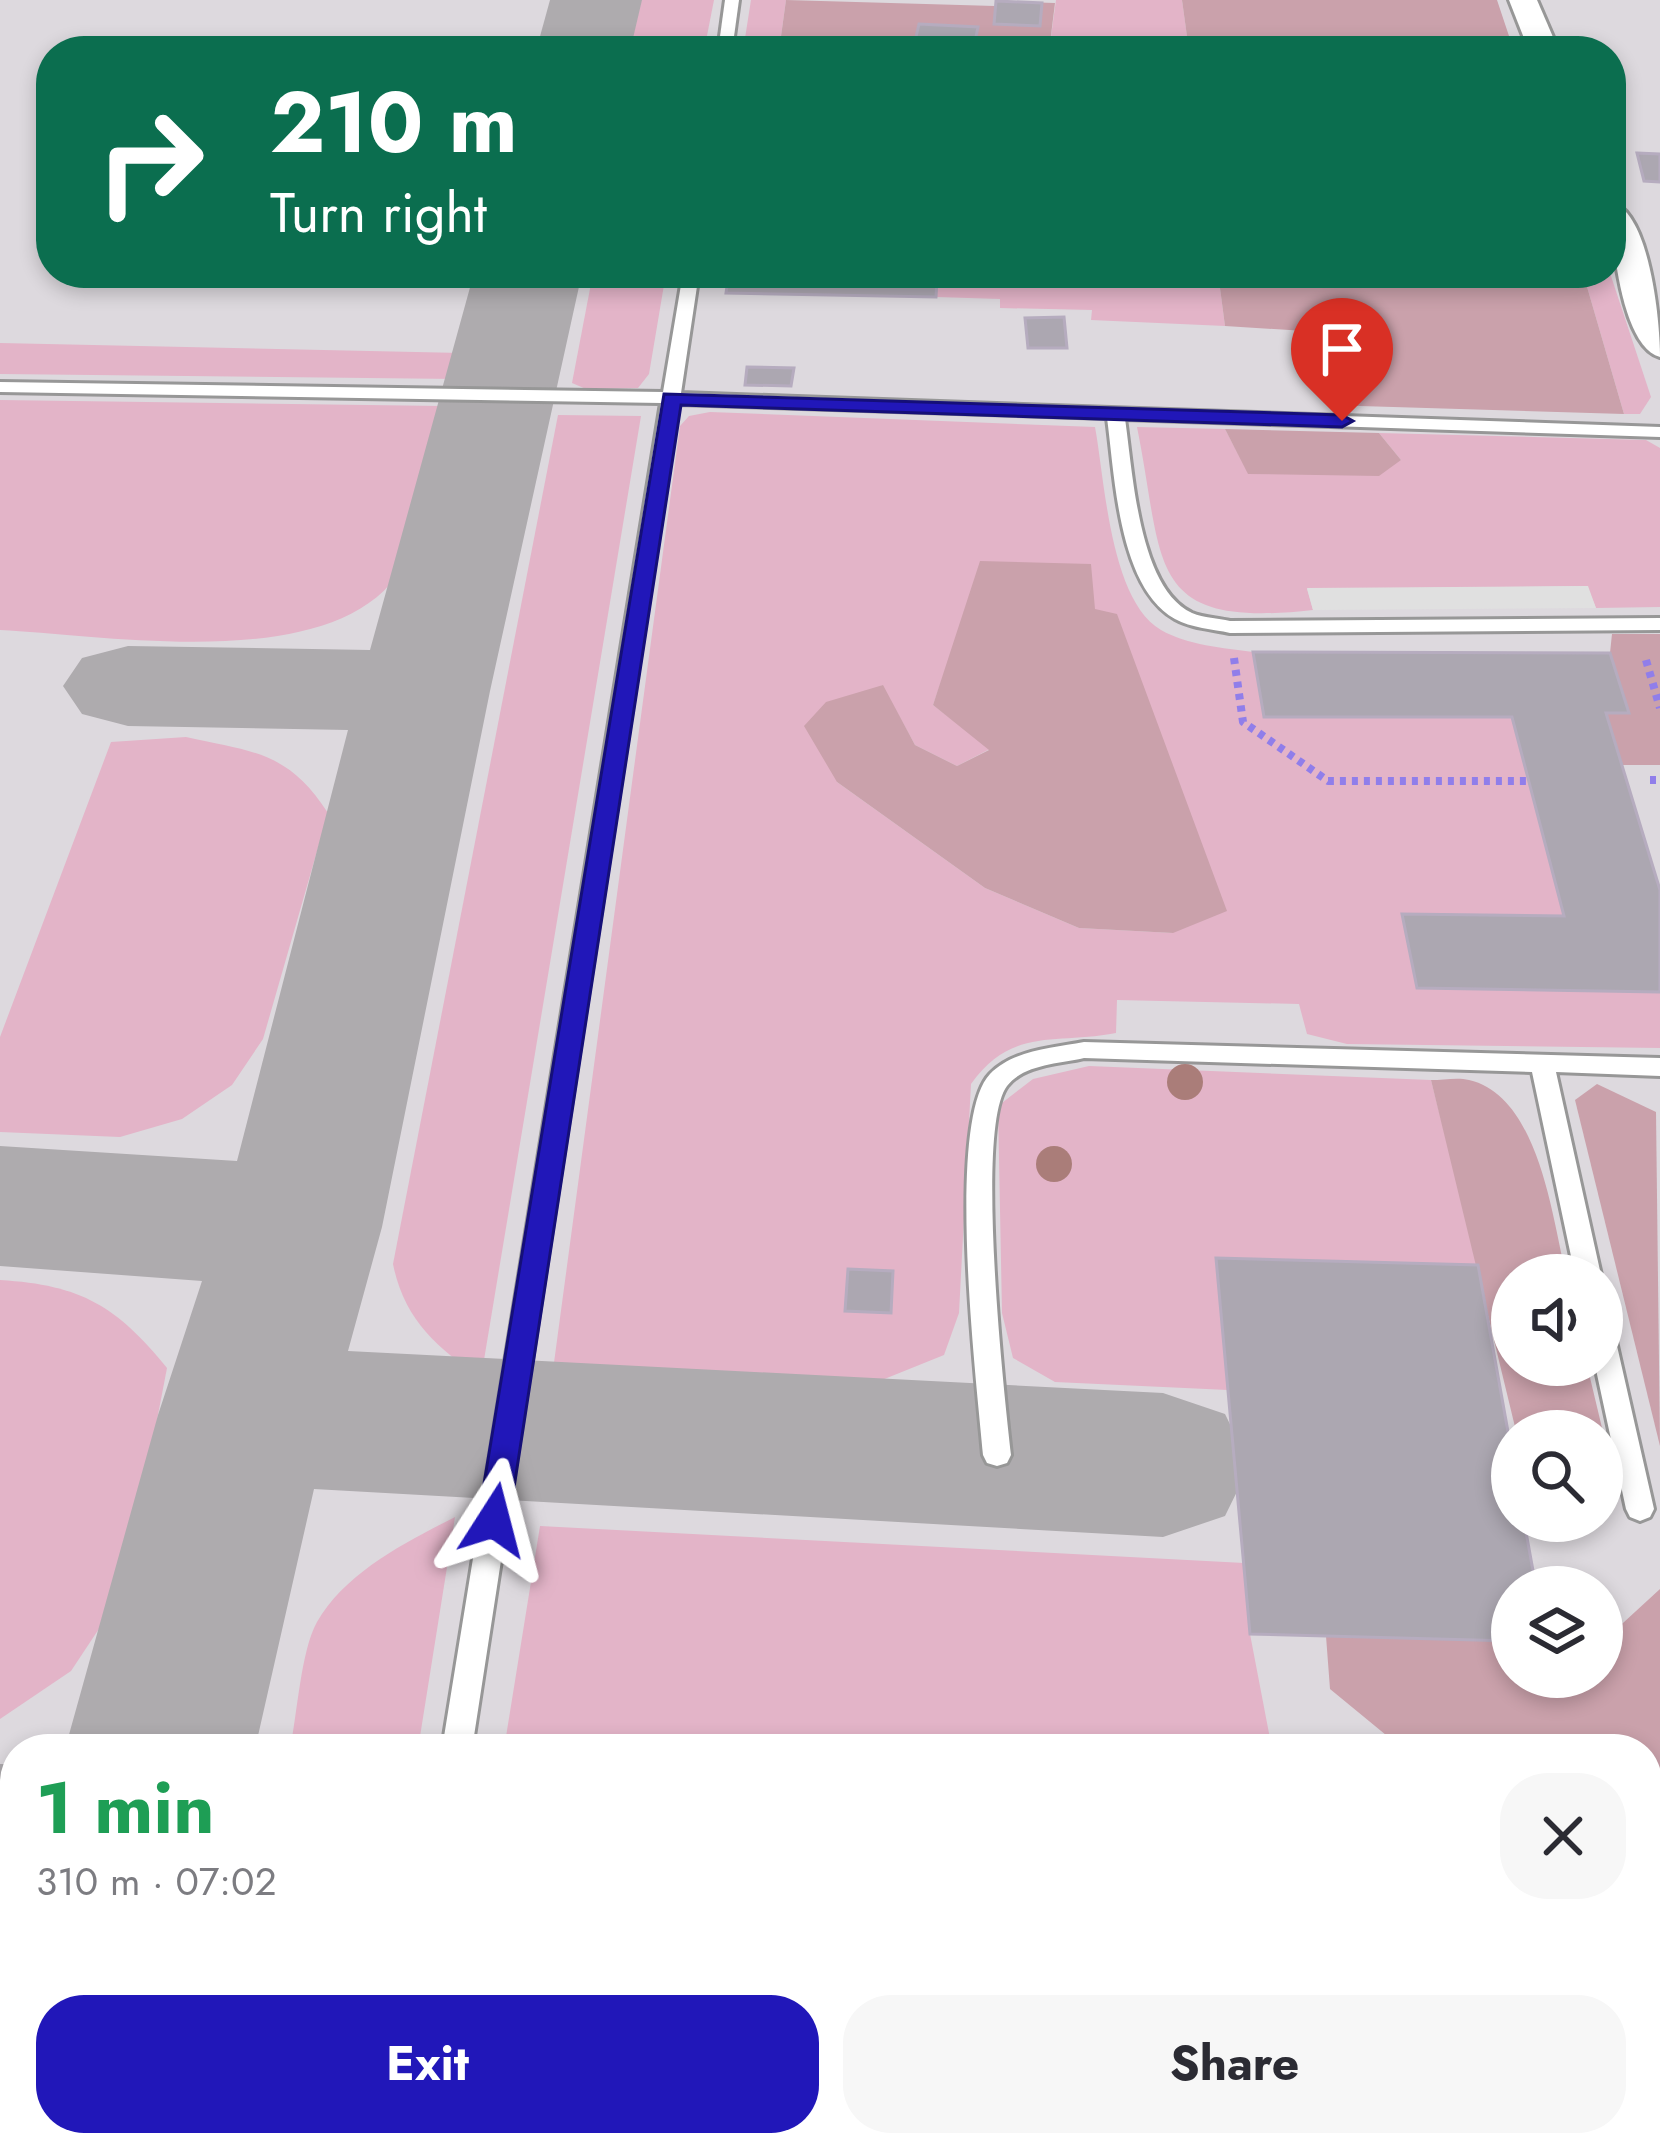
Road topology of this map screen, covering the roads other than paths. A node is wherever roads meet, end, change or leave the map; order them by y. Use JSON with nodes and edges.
{"nodes":[{"id":1,"x":732,"y":0,"type":"edge"},
{"id":2,"x":1523,"y":0,"type":"edge"},
{"id":3,"x":1552,"y":0,"type":"edge"},
{"id":4,"x":726,"y":36,"type":"edge"},
{"id":5,"x":1538,"y":36,"type":"edge"},
{"id":6,"x":1546,"y":36,"type":"edge"},
{"id":7,"x":1626,"y":253,"type":"edge"},
{"id":8,"x":689,"y":288,"type":"edge"},
{"id":9,"x":1660,"y":346,"type":"edge"},
{"id":10,"x":0,"y":386,"type":"edge"},
{"id":11,"x":671,"y":398,"type":"junction"},
{"id":12,"x":1115,"y":413,"type":"junction"},
{"id":13,"x":1660,"y":432,"type":"edge"},
{"id":14,"x":1660,"y":624,"type":"edge"},
{"id":15,"x":1542,"y":1064,"type":"junction"},
{"id":16,"x":1660,"y":1067,"type":"edge"},
{"id":17,"x":1583,"y":1254,"type":"edge"},
{"id":18,"x":1613,"y":1386,"type":"edge"},
{"id":19,"x":997,"y":1455,"type":"dead end"},
{"id":20,"x":1640,"y":1509,"type":"dead end"},
{"id":21,"x":459,"y":1734,"type":"edge"}],
"edges":[{"from":1,"to":4,"type":"lane"},
{"from":2,"to":5,"type":"street"},
{"from":3,"to":6,"type":"street"},
{"from":7,"to":9,"type":"street"},
{"from":8,"to":11,"type":"lane"},
{"from":10,"to":11,"type":"lane"},
{"from":11,"to":12,"type":"lane"},
{"from":11,"to":21,"type":"lane"},
{"from":12,"to":13,"type":"lane"},
{"from":12,"to":14,"type":"lane"},
{"from":15,"to":16,"type":"lane"},
{"from":15,"to":17,"type":"lane"},
{"from":15,"to":19,"type":"lane"},
{"from":18,"to":20,"type":"lane"}]}
